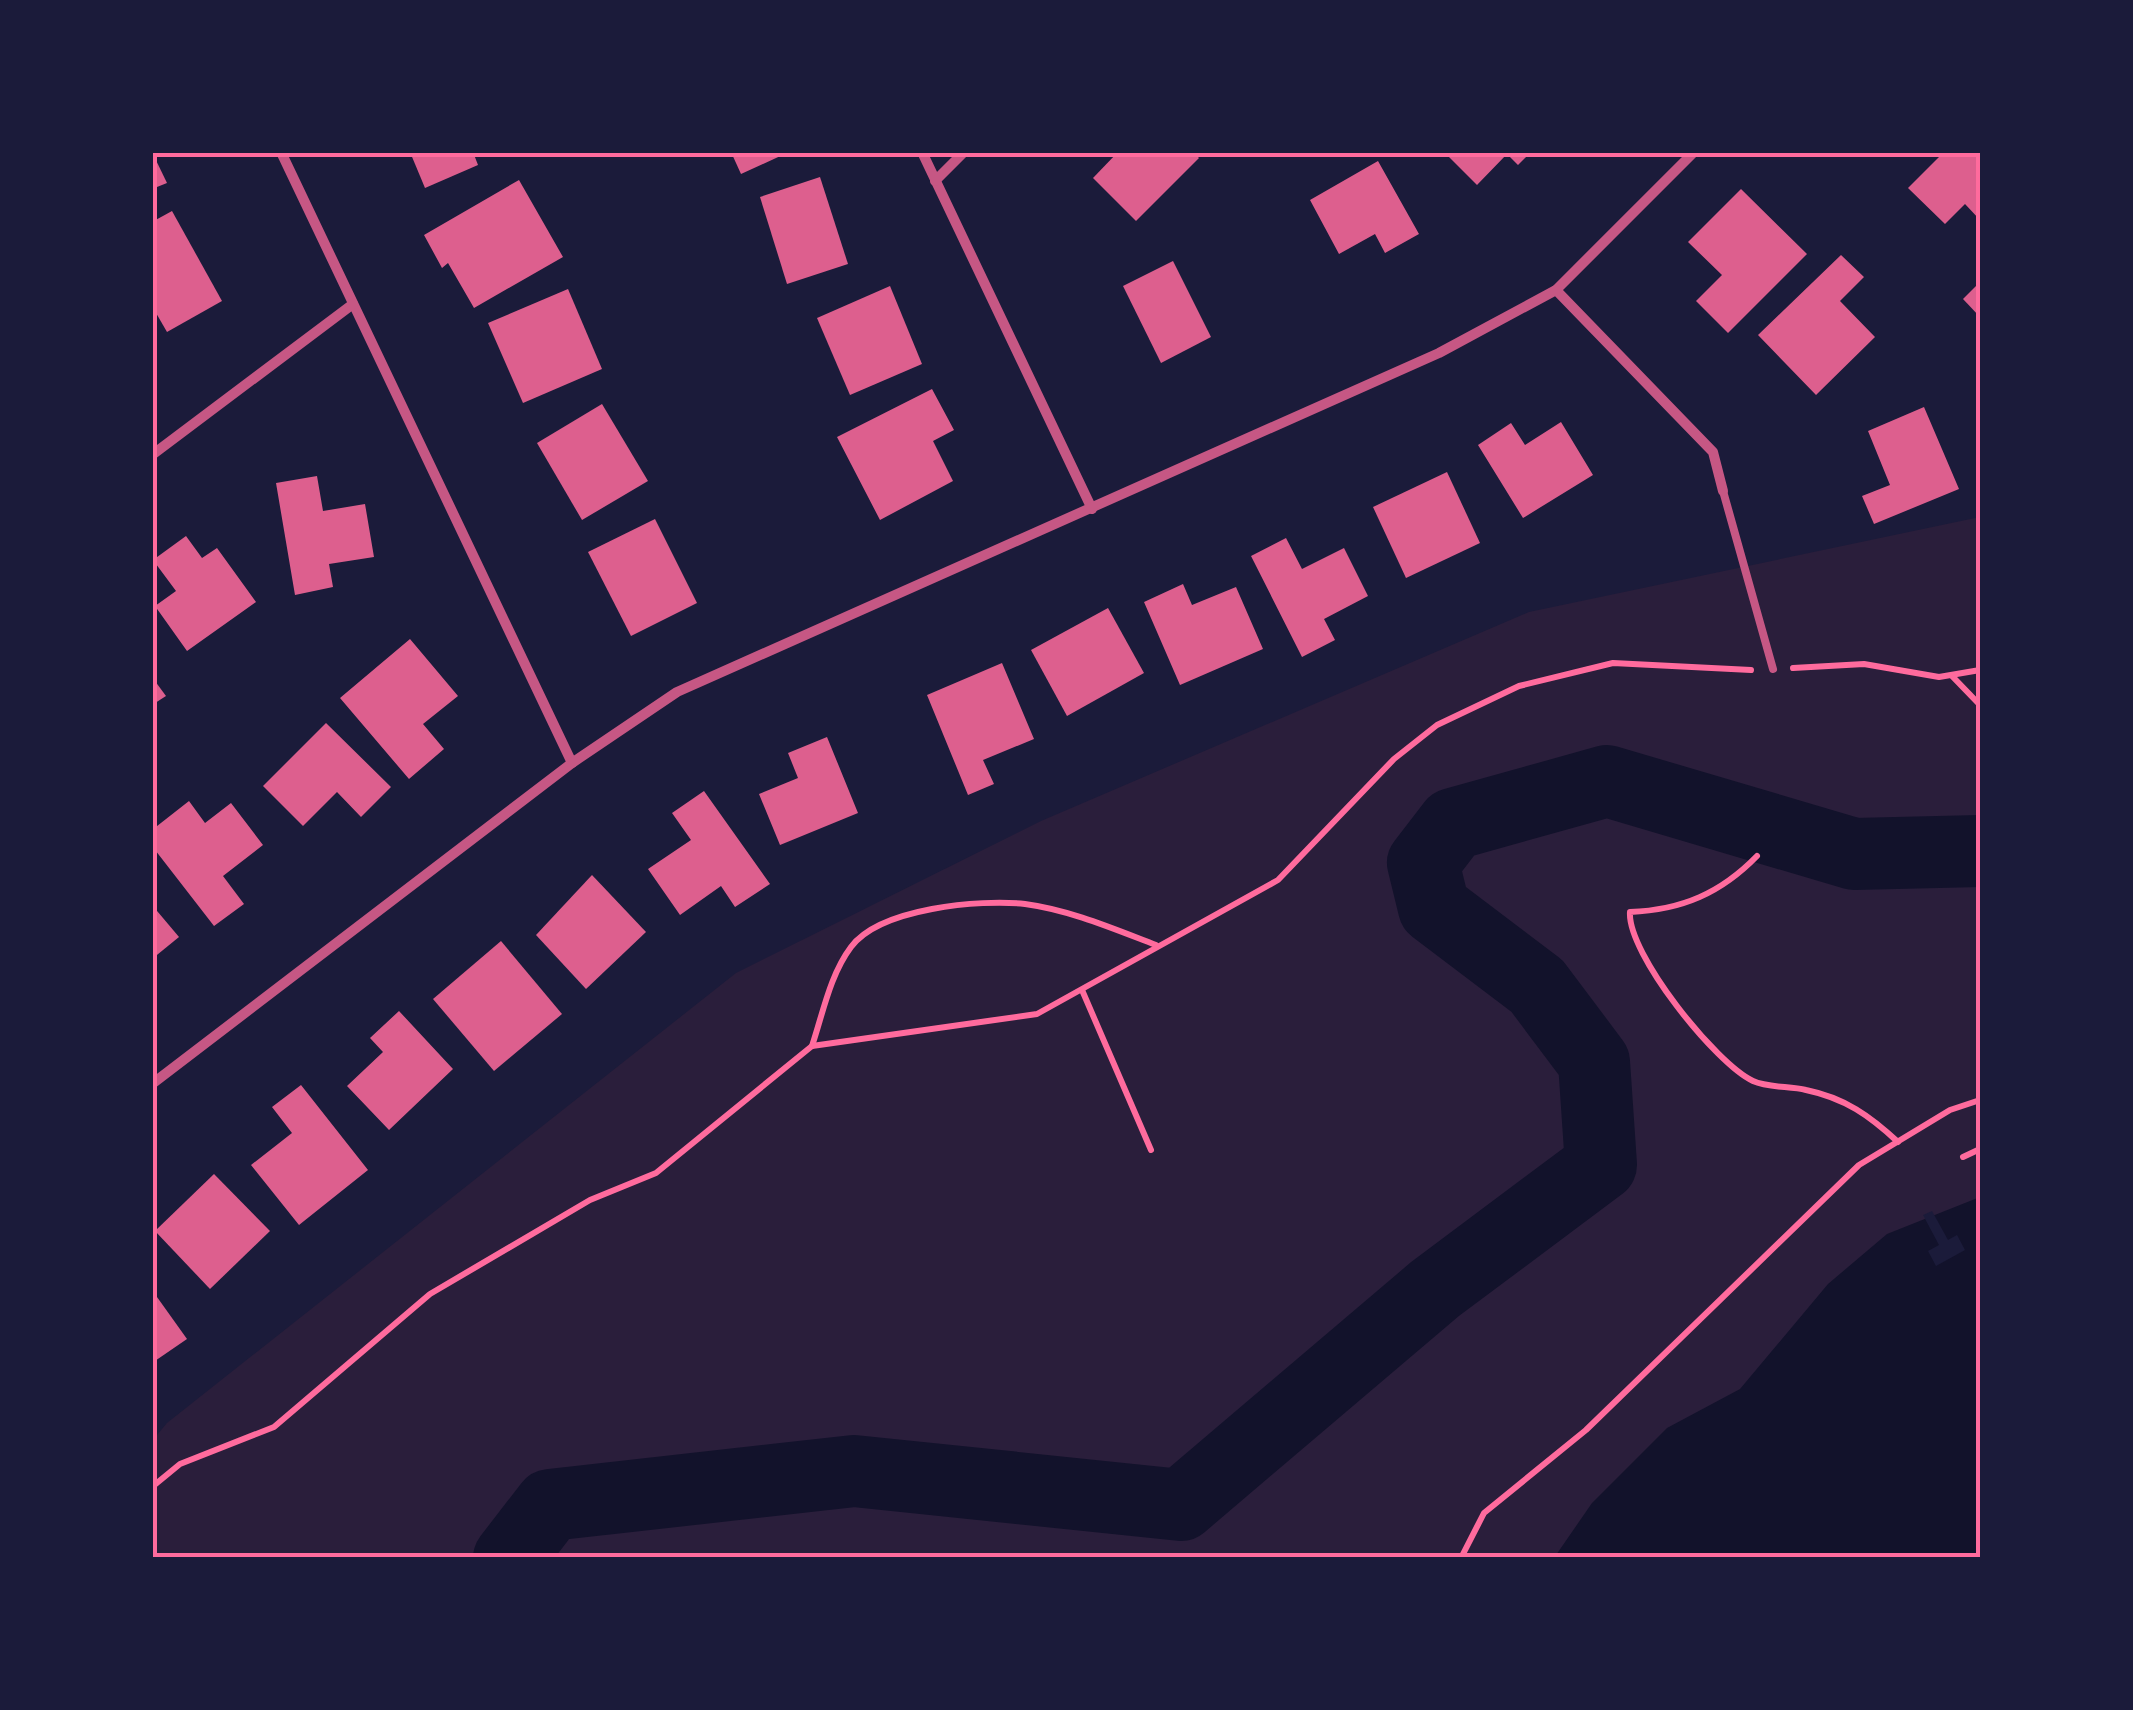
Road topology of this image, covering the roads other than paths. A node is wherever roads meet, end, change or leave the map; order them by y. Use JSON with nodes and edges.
{"nodes":[{"id":1,"x":281,"y":152,"type":"edge"},
{"id":2,"x":922,"y":152,"type":"edge"},
{"id":3,"x":964,"y":152,"type":"edge"},
{"id":4,"x":1694,"y":152,"type":"edge"},
{"id":5,"x":935,"y":181,"type":"junction"},
{"id":6,"x":1556,"y":290,"type":"junction"},
{"id":7,"x":353,"y":304,"type":"junction"},
{"id":8,"x":152,"y":455,"type":"edge"},
{"id":9,"x":1723,"y":492,"type":"joint"},
{"id":10,"x":1092,"y":509,"type":"junction"},
{"id":11,"x":1774,"y":669,"type":"road end"},
{"id":12,"x":572,"y":763,"type":"junction"},
{"id":13,"x":152,"y":1084,"type":"edge"}],
"edges":[{"from":1,"to":7,"type":"street"},
{"from":2,"to":5,"type":"street"},
{"from":3,"to":5,"type":"street"},
{"from":4,"to":6,"type":"street"},
{"from":5,"to":10,"type":"street"},
{"from":6,"to":9,"type":"street"},
{"from":6,"to":10,"type":"street"},
{"from":7,"to":8,"type":"street"},
{"from":7,"to":12,"type":"street"},
{"from":9,"to":11,"type":"lane"},
{"from":10,"to":12,"type":"street"},
{"from":12,"to":13,"type":"street"}]}
